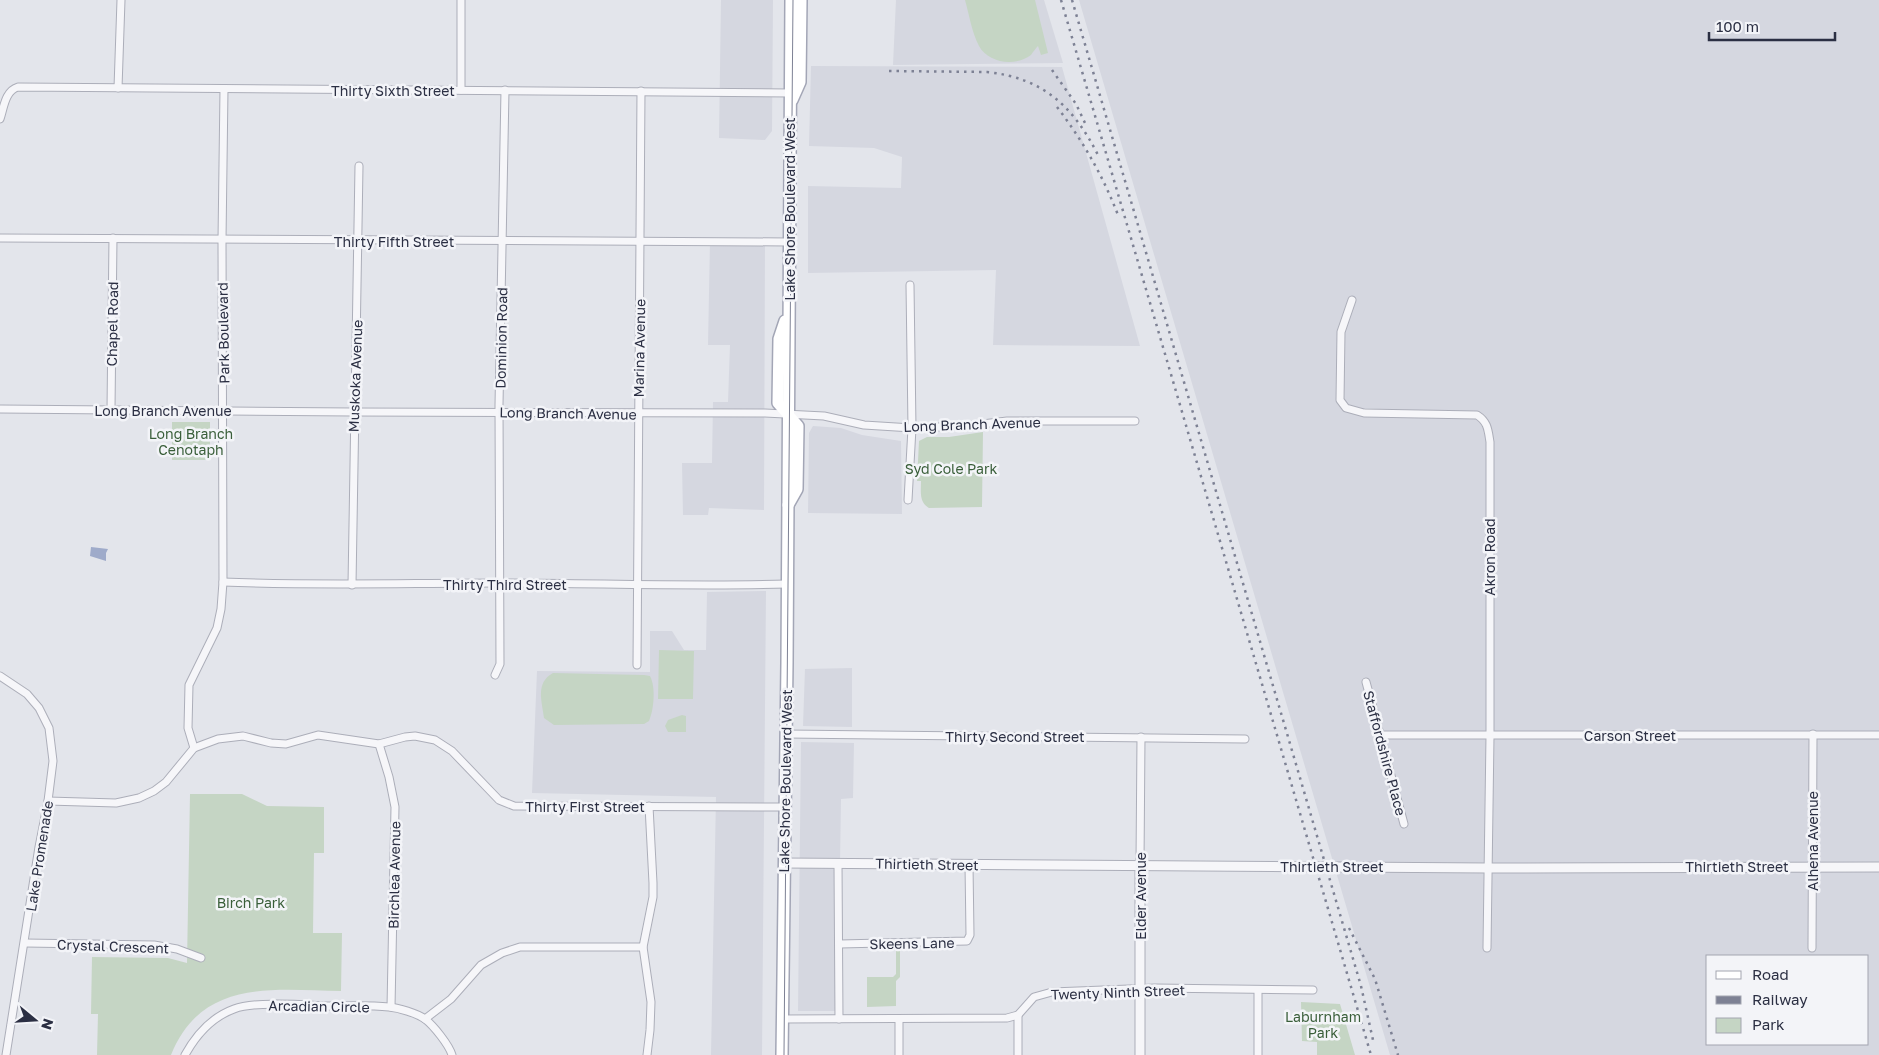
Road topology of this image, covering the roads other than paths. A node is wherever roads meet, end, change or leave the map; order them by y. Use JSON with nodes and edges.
{"nodes":[{"id":1,"x":121,"y":0,"type":"edge"},
{"id":2,"x":461,"y":0,"type":"edge"},
{"id":3,"x":791,"y":0,"type":"edge"},
{"id":4,"x":801,"y":0,"type":"edge"},
{"id":5,"x":118,"y":88,"type":"junction"},
{"id":6,"x":224,"y":89,"type":"junction"},
{"id":7,"x":461,"y":90,"type":"junction"},
{"id":8,"x":506,"y":90,"type":"junction"},
{"id":9,"x":641,"y":92,"type":"junction"},
{"id":10,"x":790,"y":93,"type":"junction"},
{"id":11,"x":790,"y":106,"type":"junction"},
{"id":12,"x":0,"y":119,"type":"edge"},
{"id":13,"x":359,"y":166,"type":"dead end"},
{"id":14,"x":0,"y":238,"type":"edge"},
{"id":15,"x":113,"y":238,"type":"junction"},
{"id":16,"x":222,"y":240,"type":"junction"},
{"id":17,"x":359,"y":240,"type":"junction"},
{"id":18,"x":503,"y":241,"type":"junction"},
{"id":19,"x":641,"y":242,"type":"junction"},
{"id":20,"x":788,"y":242,"type":"junction"},
{"id":21,"x":910,"y":285,"type":"dead end"},
{"id":22,"x":1352,"y":300,"type":"dead end"},
{"id":23,"x":0,"y":409,"type":"edge"},
{"id":24,"x":111,"y":409,"type":"junction"},
{"id":25,"x":224,"y":410,"type":"junction"},
{"id":26,"x":354,"y":412,"type":"junction"},
{"id":27,"x":500,"y":412,"type":"junction"},
{"id":28,"x":637,"y":413,"type":"junction"},
{"id":29,"x":788,"y":414,"type":"junction"},
{"id":30,"x":1135,"y":421,"type":"dead end"},
{"id":31,"x":912,"y":428,"type":"junction"},
{"id":32,"x":908,"y":500,"type":"dead end"},
{"id":33,"x":223,"y":582,"type":"junction"},
{"id":34,"x":500,"y":583,"type":"junction"},
{"id":35,"x":787,"y":584,"type":"junction"},
{"id":36,"x":352,"y":585,"type":"junction"},
{"id":37,"x":637,"y":586,"type":"junction"},
{"id":38,"x":636,"y":664,"type":"dead end"},
{"id":39,"x":496,"y":675,"type":"dead end"},
{"id":40,"x":0,"y":676,"type":"edge"},
{"id":41,"x":1366,"y":682,"type":"dead end"},
{"id":42,"x":786,"y":734,"type":"junction"},
{"id":43,"x":1812,"y":734,"type":"junction"},
{"id":44,"x":1381,"y":735,"type":"junction"},
{"id":45,"x":1490,"y":736,"type":"junction"},
{"id":46,"x":1879,"y":736,"type":"edge"},
{"id":47,"x":1141,"y":737,"type":"junction"},
{"id":48,"x":1245,"y":739,"type":"dead end"},
{"id":49,"x":379,"y":744,"type":"junction"},
{"id":50,"x":194,"y":748,"type":"junction"},
{"id":51,"x":48,"y":802,"type":"junction"},
{"id":52,"x":649,"y":806,"type":"junction"},
{"id":53,"x":785,"y":808,"type":"junction"},
{"id":54,"x":1404,"y":824,"type":"dead end"},
{"id":55,"x":784,"y":863,"type":"junction"},
{"id":56,"x":838,"y":863,"type":"junction"},
{"id":57,"x":1140,"y":864,"type":"junction"},
{"id":58,"x":969,"y":865,"type":"junction"},
{"id":59,"x":1811,"y":866,"type":"junction"},
{"id":60,"x":1879,"y":867,"type":"edge"},
{"id":61,"x":1488,"y":868,"type":"junction"},
{"id":62,"x":25,"y":943,"type":"junction"},
{"id":63,"x":840,"y":944,"type":"junction"},
{"id":64,"x":643,"y":948,"type":"junction"},
{"id":65,"x":1487,"y":948,"type":"dead end"},
{"id":66,"x":1812,"y":948,"type":"dead end"},
{"id":67,"x":200,"y":958,"type":"dead end"},
{"id":68,"x":1141,"y":989,"type":"junction"},
{"id":69,"x":1258,"y":990,"type":"junction"},
{"id":70,"x":1313,"y":990,"type":"dead end"},
{"id":71,"x":391,"y":1007,"type":"junction"},
{"id":72,"x":1018,"y":1014,"type":"junction"},
{"id":73,"x":424,"y":1019,"type":"junction"},
{"id":74,"x":782,"y":1019,"type":"junction"},
{"id":75,"x":839,"y":1019,"type":"junction"},
{"id":76,"x":899,"y":1019,"type":"junction"},
{"id":77,"x":6,"y":1055,"type":"edge"},
{"id":78,"x":185,"y":1055,"type":"edge"},
{"id":79,"x":452,"y":1055,"type":"edge"},
{"id":80,"x":647,"y":1055,"type":"edge"},
{"id":81,"x":782,"y":1055,"type":"edge"},
{"id":82,"x":899,"y":1055,"type":"edge"},
{"id":83,"x":1018,"y":1055,"type":"edge"},
{"id":84,"x":1140,"y":1055,"type":"edge"},
{"id":85,"x":1258,"y":1055,"type":"edge"}],
"edges":[{"from":1,"to":5,"type":"street"},
{"from":2,"to":7,"type":"street"},
{"from":3,"to":10,"type":"main road","name":"Lake Shore Boulevard West"},
{"from":4,"to":11,"type":"main road","name":"Lake Shore Boulevard West"},
{"from":5,"to":6,"type":"street","name":"Thirty Sixth Street"},
{"from":5,"to":12,"type":"street","name":"Thirty Sixth Street"},
{"from":6,"to":7,"type":"street","name":"Thirty Sixth Street"},
{"from":6,"to":16,"type":"street","name":"Park Boulevard"},
{"from":7,"to":8,"type":"street","name":"Thirty Sixth Street"},
{"from":8,"to":9,"type":"street","name":"Thirty Sixth Street"},
{"from":8,"to":18,"type":"street","name":"Dominion Road"},
{"from":9,"to":10,"type":"street","name":"Thirty Sixth Street"},
{"from":9,"to":19,"type":"street","name":"Marina Avenue"},
{"from":10,"to":11,"type":"main road","name":"Lake Shore Boulevard West"},
{"from":11,"to":20,"type":"main road","name":"Lake Shore Boulevard West"},
{"from":13,"to":17,"type":"street","name":"Muskoka Avenue"},
{"from":14,"to":15,"type":"street","name":"Thirty Fifth Street"},
{"from":15,"to":16,"type":"street","name":"Thirty Fifth Street"},
{"from":15,"to":24,"type":"street","name":"Chapel Road"},
{"from":16,"to":17,"type":"street","name":"Thirty Fifth Street"},
{"from":16,"to":25,"type":"street","name":"Park Boulevard"},
{"from":17,"to":18,"type":"street","name":"Thirty Fifth Street"},
{"from":17,"to":26,"type":"street","name":"Muskoka Avenue"},
{"from":18,"to":19,"type":"street","name":"Thirty Fifth Street"},
{"from":18,"to":27,"type":"street","name":"Dominion Road"},
{"from":19,"to":20,"type":"street","name":"Thirty Fifth Street"},
{"from":19,"to":28,"type":"street","name":"Marina Avenue"},
{"from":20,"to":29,"type":"main road","name":"Lake Shore Boulevard West"},
{"from":21,"to":31,"type":"street"},
{"from":22,"to":45,"type":"street","name":"Akron Road"},
{"from":23,"to":24,"type":"street","name":"Long Branch Avenue"},
{"from":24,"to":25,"type":"street","name":"Long Branch Avenue"},
{"from":25,"to":26,"type":"street","name":"Long Branch Avenue"},
{"from":25,"to":33,"type":"street","name":"Park Boulevard"},
{"from":26,"to":27,"type":"street","name":"Long Branch Avenue"},
{"from":26,"to":36,"type":"street","name":"Muskoka Avenue"},
{"from":27,"to":28,"type":"street","name":"Long Branch Avenue"},
{"from":27,"to":34,"type":"street","name":"Dominion Road"},
{"from":28,"to":29,"type":"street","name":"Long Branch Avenue"},
{"from":28,"to":37,"type":"street","name":"Marina Avenue"},
{"from":29,"to":31,"type":"street","name":"Long Branch Avenue"},
{"from":29,"to":35,"type":"main road","name":"Lake Shore Boulevard West"},
{"from":30,"to":31,"type":"street","name":"Long Branch Avenue"},
{"from":31,"to":32,"type":"street"},
{"from":33,"to":36,"type":"street","name":"Thirty Third Street"},
{"from":33,"to":50,"type":"street","name":"Park Boulevard"},
{"from":34,"to":36,"type":"street","name":"Thirty Third Street"},
{"from":34,"to":37,"type":"street","name":"Thirty Third Street"},
{"from":34,"to":39,"type":"street","name":"Dominion Road"},
{"from":35,"to":37,"type":"street","name":"Thirty Third Street"},
{"from":35,"to":42,"type":"main road","name":"Lake Shore Boulevard West"},
{"from":37,"to":38,"type":"street","name":"Marina Avenue"},
{"from":40,"to":51,"type":"street","name":"Lake Promenade"},
{"from":41,"to":44,"type":"street","name":"Staffordshire Place"},
{"from":42,"to":47,"type":"street","name":"Thirty Second Street"},
{"from":42,"to":53,"type":"main road","name":"Lake Shore Boulevard West"},
{"from":43,"to":45,"type":"street","name":"Carson Street"},
{"from":43,"to":46,"type":"street","name":"Carson Street"},
{"from":43,"to":59,"type":"street","name":"Alhena Avenue"},
{"from":44,"to":45,"type":"street","name":"Carson Street"},
{"from":44,"to":54,"type":"street","name":"Staffordshire Place"},
{"from":45,"to":61,"type":"street","name":"Akron Road"},
{"from":47,"to":48,"type":"street","name":"Thirty Second Street"},
{"from":47,"to":57,"type":"street","name":"Elder Avenue"},
{"from":49,"to":50,"type":"street","name":"Thirty First Street"},
{"from":49,"to":52,"type":"street","name":"Thirty First Street"},
{"from":49,"to":71,"type":"street","name":"Birchlea Avenue"},
{"from":50,"to":51,"type":"street"},
{"from":51,"to":62,"type":"street","name":"Lake Promenade"},
{"from":52,"to":53,"type":"street","name":"Thirty First Street"},
{"from":52,"to":64,"type":"street"},
{"from":53,"to":55,"type":"main road","name":"Lake Shore Boulevard West"},
{"from":55,"to":56,"type":"street","name":"Thirtieth Street"},
{"from":55,"to":74,"type":"main road","name":"Lake Shore Boulevard West"},
{"from":56,"to":58,"type":"street","name":"Thirtieth Street"},
{"from":56,"to":63,"type":"street"},
{"from":57,"to":58,"type":"street","name":"Thirtieth Street"},
{"from":57,"to":61,"type":"street","name":"Thirtieth Street"},
{"from":57,"to":68,"type":"street","name":"Elder Avenue"},
{"from":58,"to":63,"type":"street","name":"Skeens Lane"},
{"from":59,"to":60,"type":"street","name":"Thirtieth Street"},
{"from":59,"to":61,"type":"street","name":"Thirtieth Street"},
{"from":59,"to":66,"type":"street","name":"Alhena Avenue"},
{"from":61,"to":65,"type":"street","name":"Akron Road"},
{"from":62,"to":67,"type":"street","name":"Crystal Crescent"},
{"from":62,"to":77,"type":"street","name":"Lake Promenade"},
{"from":63,"to":75,"type":"street"},
{"from":64,"to":73,"type":"street"},
{"from":64,"to":80,"type":"street"},
{"from":68,"to":69,"type":"street","name":"Twenty Ninth Street"},
{"from":68,"to":72,"type":"street","name":"Twenty Ninth Street"},
{"from":68,"to":84,"type":"street","name":"Elder Avenue"},
{"from":69,"to":70,"type":"street","name":"Twenty Ninth Street"},
{"from":69,"to":85,"type":"street"},
{"from":71,"to":73,"type":"street","name":"Arcadian Circle"},
{"from":71,"to":78,"type":"street","name":"Arcadian Circle"},
{"from":72,"to":76,"type":"street"},
{"from":72,"to":83,"type":"street"},
{"from":73,"to":79,"type":"street","name":"Arcadian Circle"},
{"from":74,"to":75,"type":"street"},
{"from":74,"to":81,"type":"main road","name":"Lake Shore Boulevard West"},
{"from":75,"to":76,"type":"street"},
{"from":76,"to":82,"type":"street"}]}
